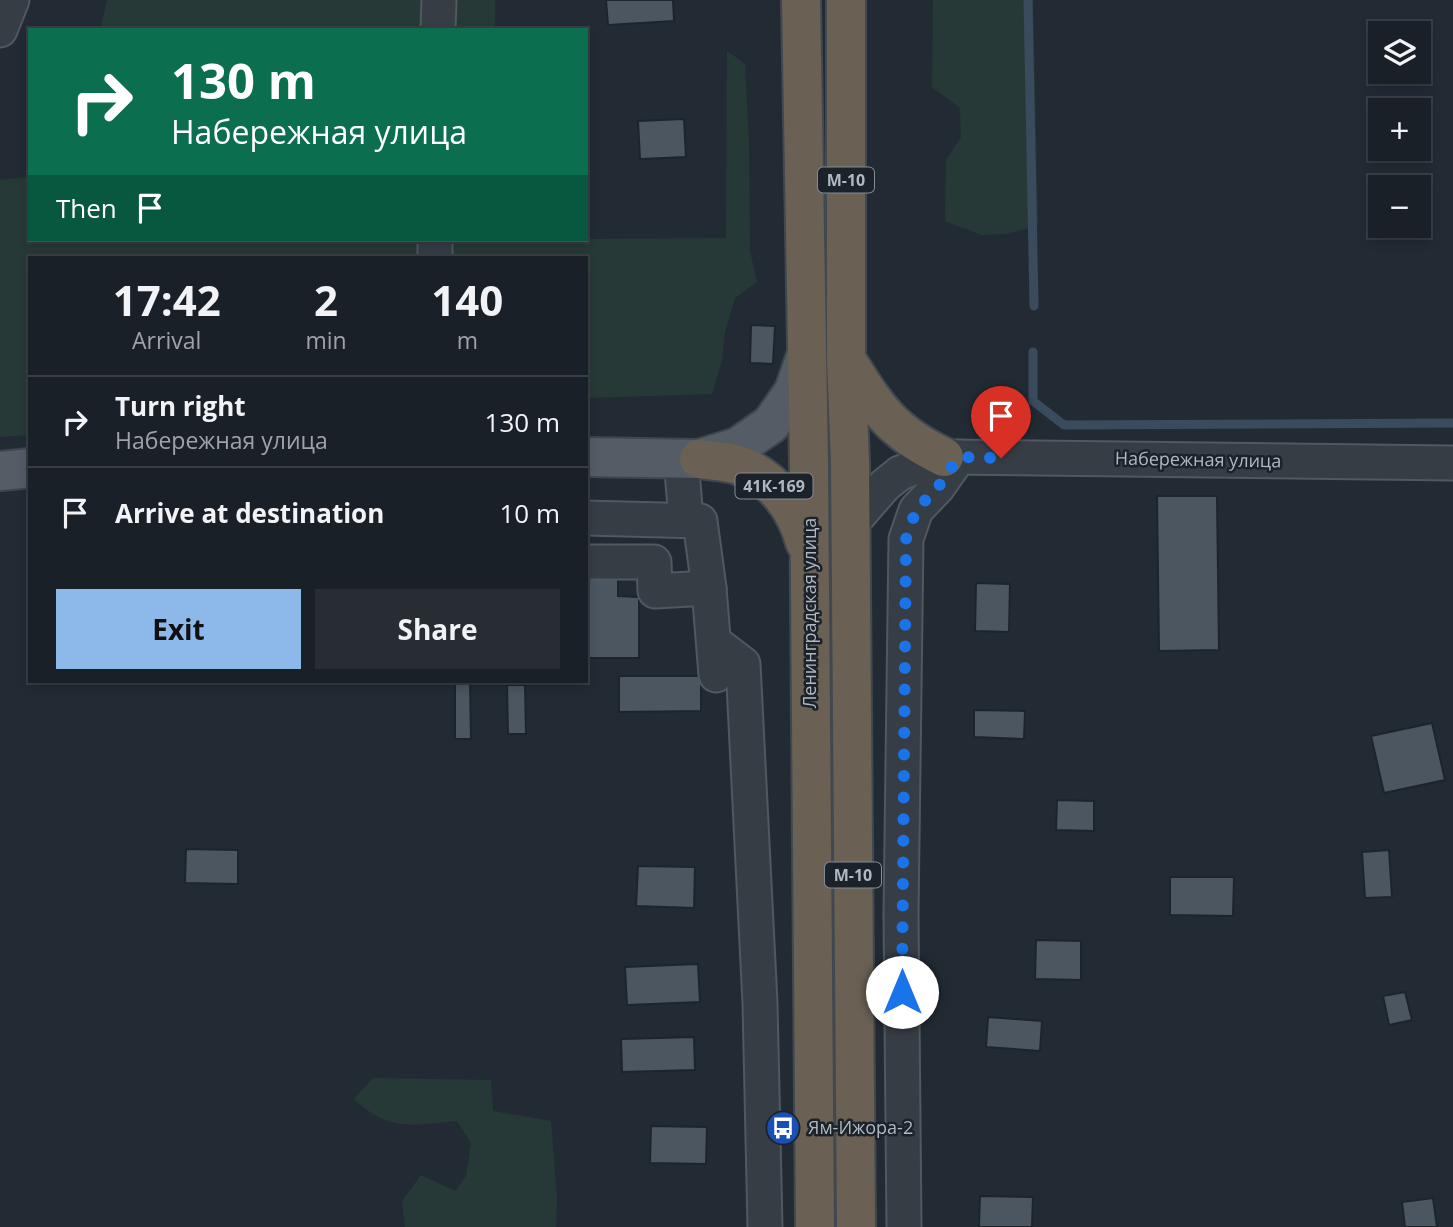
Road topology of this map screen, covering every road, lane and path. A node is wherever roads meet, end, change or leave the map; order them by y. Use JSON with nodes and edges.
{"nodes":[{"id":1,"x":12,"y":0,"type":"edge"},
{"id":2,"x":439,"y":0,"type":"edge"},
{"id":3,"x":801,"y":0,"type":"edge"},
{"id":4,"x":846,"y":0,"type":"edge"},
{"id":5,"x":438,"y":28,"type":"edge"},
{"id":6,"x":0,"y":30,"type":"edge"},
{"id":7,"x":807,"y":353,"type":"junction"},
{"id":8,"x":846,"y":359,"type":"junction"},
{"id":9,"x":588,"y":457,"type":"edge"},
{"id":10,"x":951,"y":457,"type":"junction"},
{"id":11,"x":690,"y":459,"type":"junction"},
{"id":12,"x":1453,"y":463,"type":"edge"},
{"id":13,"x":28,"y":468,"type":"edge"},
{"id":14,"x":0,"y":471,"type":"edge"},
{"id":15,"x":588,"y":518,"type":"edge"},
{"id":16,"x":686,"y":519,"type":"junction"},
{"id":17,"x":851,"y":523,"type":"junction"},
{"id":18,"x":810,"y":557,"type":"junction"},
{"id":19,"x":588,"y":562,"type":"edge"},
{"id":20,"x":709,"y":588,"type":"junction"},
{"id":21,"x":714,"y":642,"type":"junction"},
{"id":22,"x":716,"y":675,"type":"dead end"},
{"id":23,"x":765,"y":1227,"type":"edge"},
{"id":24,"x":815,"y":1227,"type":"edge"},
{"id":25,"x":856,"y":1227,"type":"edge"},
{"id":26,"x":904,"y":1227,"type":"edge"}],
"edges":[{"from":1,"to":6,"type":"street"},
{"from":2,"to":5,"type":"street"},
{"from":3,"to":7,"type":"highway","name":"Ленинградская улица","number":"М-10"},
{"from":4,"to":8,"type":"highway","number":"М-10"},
{"from":7,"to":11,"type":"main road","number":"41К-169"},
{"from":7,"to":18,"type":"highway","name":"Ленинградская улица","number":"М-10"},
{"from":8,"to":10,"type":"highway"},
{"from":8,"to":17,"type":"highway","number":"М-10"},
{"from":9,"to":11,"type":"main road","number":"41К-169"},
{"from":10,"to":12,"type":"street","name":"Набережная улица"},
{"from":10,"to":17,"type":"street"},
{"from":10,"to":26,"type":"street"},
{"from":11,"to":16,"type":"street"},
{"from":11,"to":18,"type":"highway","number":"41К-169"},
{"from":13,"to":14,"type":"main road"},
{"from":15,"to":16,"type":"street"},
{"from":16,"to":20,"type":"street"},
{"from":17,"to":25,"type":"highway","number":"М-10"},
{"from":18,"to":24,"type":"highway","name":"Ленинградская улица","number":"М-10"},
{"from":19,"to":20,"type":"street"},
{"from":20,"to":21,"type":"street"},
{"from":21,"to":22,"type":"street"},
{"from":21,"to":23,"type":"street"}]}
